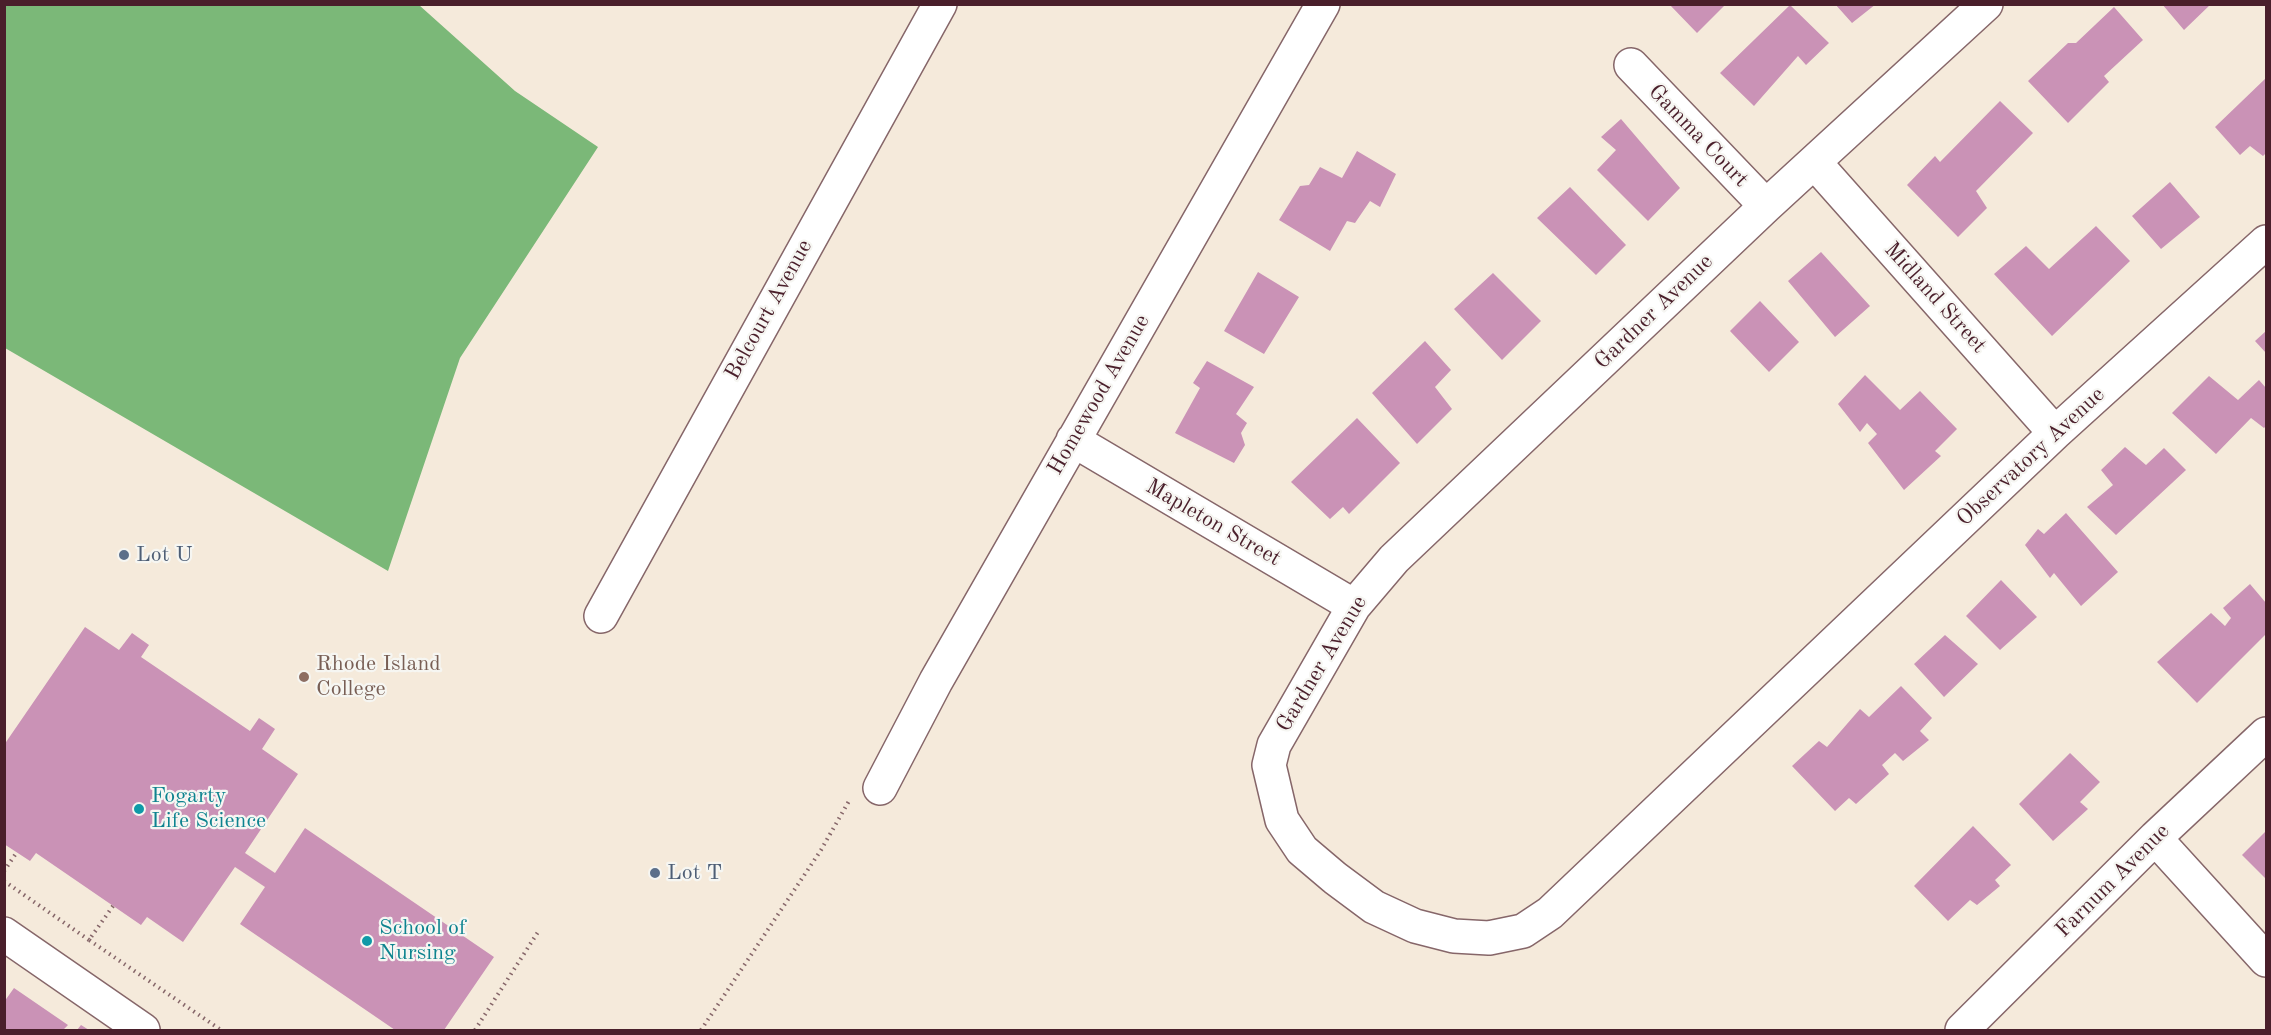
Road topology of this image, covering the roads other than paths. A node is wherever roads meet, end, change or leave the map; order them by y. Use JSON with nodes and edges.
{"nodes":[{"id":1,"x":940,"y":4,"type":"edge"},
{"id":2,"x":1323,"y":4,"type":"edge"},
{"id":3,"x":1986,"y":4,"type":"edge"},
{"id":4,"x":1631,"y":65,"type":"dead end"},
{"id":5,"x":1815,"y":163,"type":"junction"},
{"id":6,"x":1766,"y":206,"type":"junction"},
{"id":7,"x":2266,"y":242,"type":"edge"},
{"id":8,"x":2055,"y":433,"type":"junction"},
{"id":9,"x":1073,"y":440,"type":"junction"},
{"id":10,"x":1354,"y":606,"type":"junction"},
{"id":11,"x":601,"y":616,"type":"dead end"},
{"id":12,"x":1799,"y":676,"type":"joint"},
{"id":13,"x":2266,"y":734,"type":"edge"},
{"id":14,"x":880,"y":788,"type":"road end"},
{"id":15,"x":2155,"y":838,"type":"junction"},
{"id":16,"x":4,"y":934,"type":"edge"},
{"id":17,"x":2266,"y":960,"type":"edge"},
{"id":18,"x":143,"y":1030,"type":"edge"},
{"id":19,"x":1962,"y":1030,"type":"edge"}],
"edges":[{"from":1,"to":11,"type":"street","name":"Belcourt Avenue"},
{"from":2,"to":9,"type":"street","name":"Homewood Avenue"},
{"from":3,"to":5,"type":"street","name":"Gardner Avenue"},
{"from":4,"to":6,"type":"street","name":"Gamma Court"},
{"from":5,"to":6,"type":"street","name":"Gardner Avenue"},
{"from":5,"to":8,"type":"street","name":"Midland Street"},
{"from":6,"to":10,"type":"street","name":"Gardner Avenue"},
{"from":7,"to":8,"type":"street","name":"Observatory Avenue"},
{"from":8,"to":12,"type":"street","name":"Observatory Avenue"},
{"from":9,"to":10,"type":"street","name":"Mapleton Street"},
{"from":9,"to":14,"type":"street","name":"Homewood Avenue"},
{"from":10,"to":12,"type":"street","name":"Gardner Avenue"},
{"from":13,"to":15,"type":"street","name":"Farnum Avenue"},
{"from":15,"to":17,"type":"street"},
{"from":15,"to":19,"type":"street","name":"Farnum Avenue"},
{"from":16,"to":18,"type":"street"}]}
